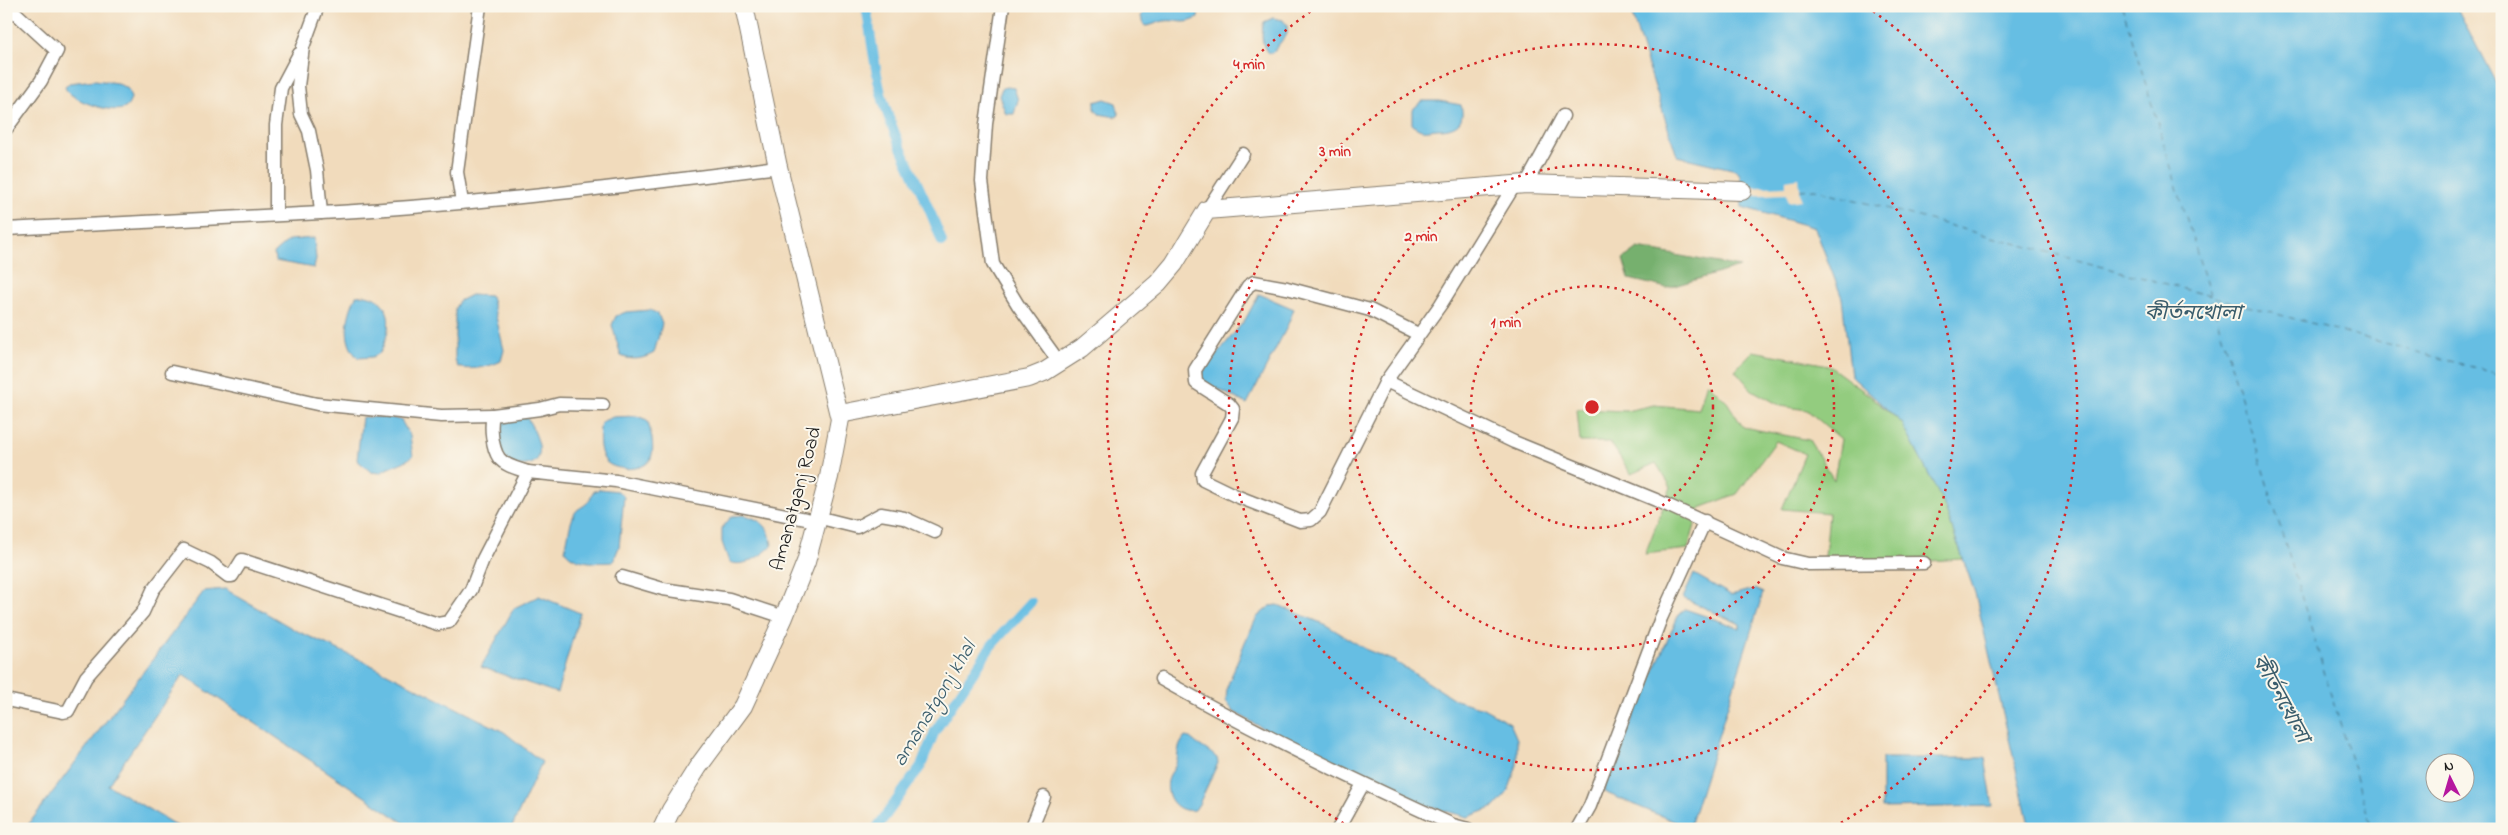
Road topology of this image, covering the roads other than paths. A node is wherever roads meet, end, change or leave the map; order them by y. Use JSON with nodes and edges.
{"nodes":[{"id":1,"x":8,"y":6,"type":"edge"},
{"id":2,"x":318,"y":6,"type":"edge"},
{"id":3,"x":480,"y":6,"type":"edge"},
{"id":4,"x":744,"y":6,"type":"edge"},
{"id":5,"x":1003,"y":6,"type":"edge"},
{"id":6,"x":303,"y":47,"type":"junction"},
{"id":7,"x":1563,"y":116,"type":"dead end"},
{"id":8,"x":6,"y":129,"type":"edge"},
{"id":9,"x":1243,"y":154,"type":"dead end"},
{"id":10,"x":778,"y":167,"type":"junction"},
{"id":11,"x":1520,"y":185,"type":"junction"},
{"id":12,"x":1742,"y":191,"type":"dead end"},
{"id":13,"x":462,"y":202,"type":"junction"},
{"id":14,"x":1207,"y":210,"type":"junction"},
{"id":15,"x":321,"y":213,"type":"junction"},
{"id":16,"x":276,"y":214,"type":"junction"},
{"id":17,"x":6,"y":229,"type":"edge"},
{"id":18,"x":1418,"y":334,"type":"junction"},
{"id":19,"x":1059,"y":362,"type":"junction"},
{"id":20,"x":172,"y":372,"type":"dead end"},
{"id":21,"x":1386,"y":381,"type":"junction"},
{"id":22,"x":603,"y":405,"type":"dead end"},
{"id":23,"x":840,"y":414,"type":"junction"},
{"id":24,"x":493,"y":415,"type":"junction"},
{"id":25,"x":528,"y":472,"type":"junction"},
{"id":26,"x":816,"y":519,"type":"junction"},
{"id":27,"x":1705,"y":521,"type":"junction"},
{"id":28,"x":935,"y":532,"type":"dead end"},
{"id":29,"x":1924,"y":563,"type":"dead end"},
{"id":30,"x":622,"y":578,"type":"dead end"},
{"id":31,"x":784,"y":617,"type":"junction"},
{"id":32,"x":1161,"y":679,"type":"dead end"},
{"id":33,"x":6,"y":700,"type":"edge"},
{"id":34,"x":1363,"y":784,"type":"junction"},
{"id":35,"x":1044,"y":797,"type":"dead end"},
{"id":36,"x":662,"y":829,"type":"edge"},
{"id":37,"x":1031,"y":829,"type":"edge"},
{"id":38,"x":1338,"y":829,"type":"edge"},
{"id":39,"x":1468,"y":829,"type":"edge"},
{"id":40,"x":1577,"y":829,"type":"edge"}],
"edges":[{"from":1,"to":8,"type":"street"},
{"from":2,"to":6,"type":"street"},
{"from":3,"to":13,"type":"street"},
{"from":4,"to":10,"type":"main road","name":"Amanatganj Road"},
{"from":5,"to":19,"type":"street"},
{"from":6,"to":15,"type":"street"},
{"from":6,"to":16,"type":"street"},
{"from":7,"to":11,"type":"street"},
{"from":9,"to":14,"type":"street"},
{"from":10,"to":13,"type":"street"},
{"from":10,"to":23,"type":"main road","name":"Amanatganj Road"},
{"from":11,"to":12,"type":"main road"},
{"from":11,"to":14,"type":"main road"},
{"from":11,"to":18,"type":"street"},
{"from":13,"to":15,"type":"street"},
{"from":14,"to":19,"type":"main road"},
{"from":15,"to":16,"type":"street"},
{"from":16,"to":17,"type":"street"},
{"from":18,"to":21,"type":"street"},
{"from":18,"to":21,"type":"street"},
{"from":19,"to":23,"type":"main road"},
{"from":20,"to":24,"type":"street"},
{"from":21,"to":27,"type":"street"},
{"from":22,"to":24,"type":"street"},
{"from":23,"to":26,"type":"main road","name":"Amanatganj Road"},
{"from":24,"to":25,"type":"street"},
{"from":25,"to":26,"type":"street"},
{"from":25,"to":33,"type":"street"},
{"from":26,"to":28,"type":"street"},
{"from":26,"to":31,"type":"main road","name":"Amanatganj Road"},
{"from":27,"to":29,"type":"street"},
{"from":27,"to":40,"type":"street"},
{"from":30,"to":31,"type":"street"},
{"from":31,"to":36,"type":"main road","name":"Amanatganj Road"},
{"from":32,"to":34,"type":"street"},
{"from":34,"to":38,"type":"street"},
{"from":34,"to":39,"type":"street"},
{"from":35,"to":37,"type":"street"}]}
